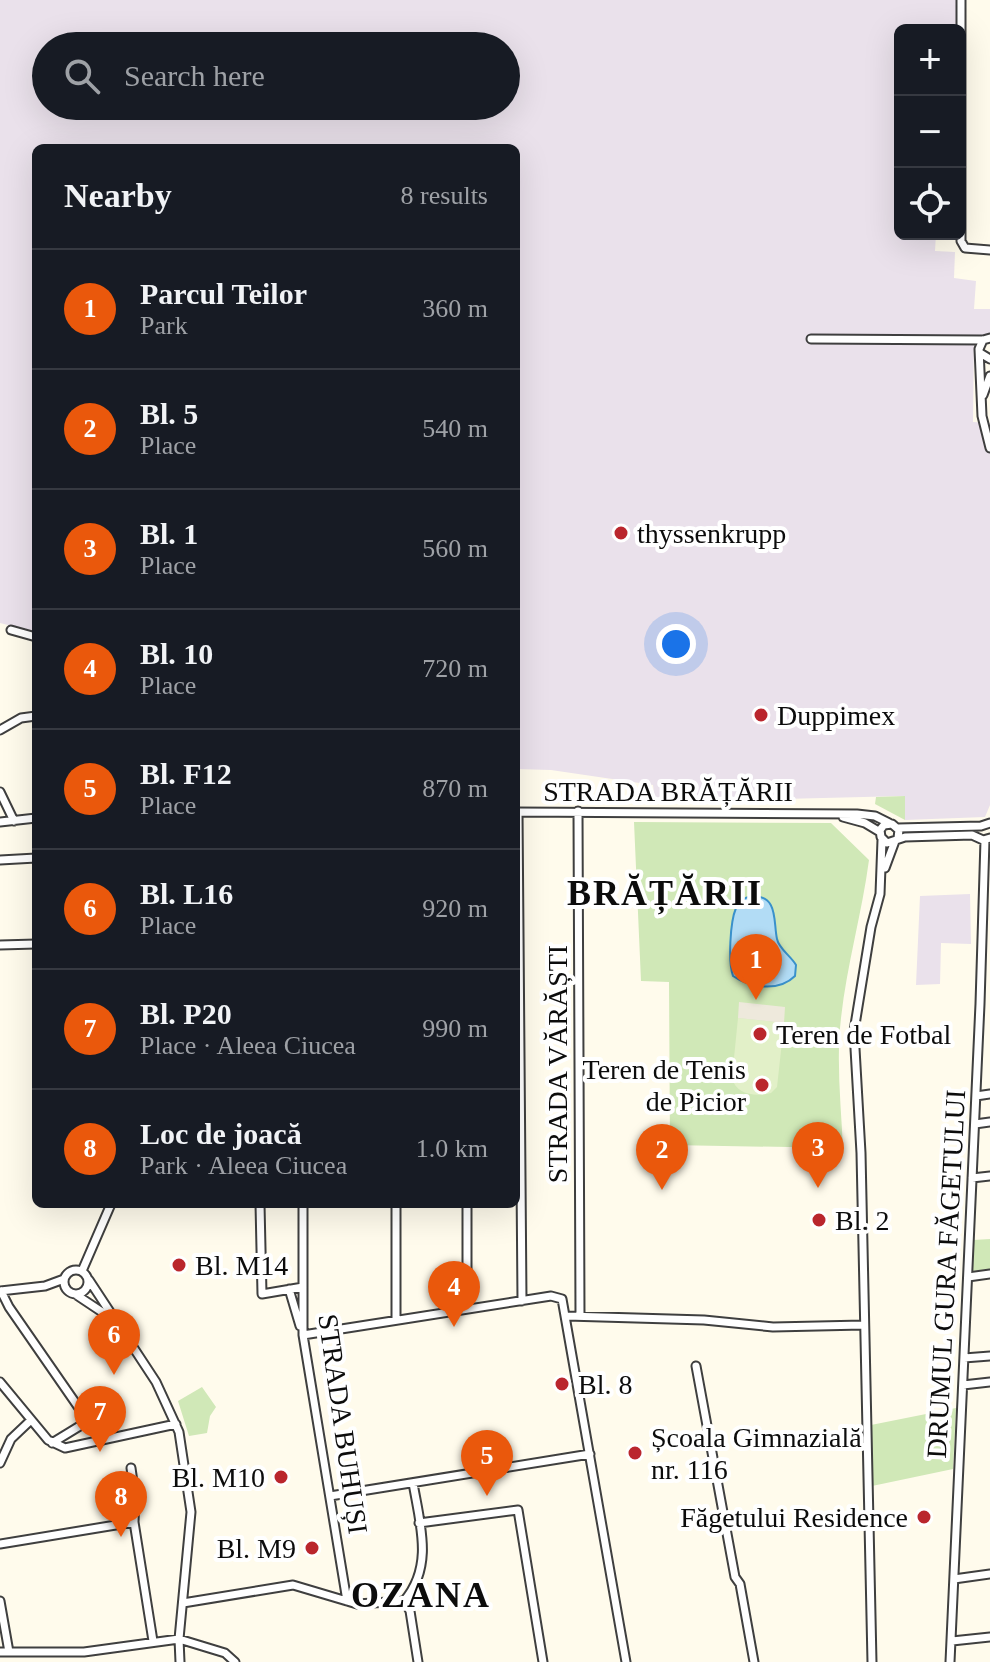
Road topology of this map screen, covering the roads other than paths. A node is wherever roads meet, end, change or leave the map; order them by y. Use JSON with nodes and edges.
{"nodes":[{"id":1,"x":961,"y":0,"type":"edge"},
{"id":2,"x":990,"y":250,"type":"edge"},
{"id":3,"x":811,"y":339,"type":"dead end"},
{"id":4,"x":987,"y":339,"type":"edge"},
{"id":5,"x":980,"y":353,"type":"junction"},
{"id":6,"x":990,"y":359,"type":"edge"},
{"id":7,"x":990,"y":376,"type":"edge"},
{"id":8,"x":981,"y":401,"type":"junction"},
{"id":9,"x":988,"y":428,"type":"edge"},
{"id":10,"x":990,"y":445,"type":"edge"},
{"id":11,"x":11,"y":630,"type":"dead end"},
{"id":12,"x":32,"y":636,"type":"edge"},
{"id":13,"x":32,"y":718,"type":"edge"},
{"id":14,"x":0,"y":730,"type":"edge"},
{"id":15,"x":0,"y":792,"type":"edge"},
{"id":16,"x":578,"y":811,"type":"junction"},
{"id":17,"x":520,"y":812,"type":"edge"},
{"id":18,"x":821,"y":813,"type":"junction"},
{"id":19,"x":32,"y":819,"type":"edge"},
{"id":20,"x":14,"y":821,"type":"junction"},
{"id":21,"x":0,"y":822,"type":"edge"},
{"id":22,"x":889,"y":823,"type":"junction"},
{"id":23,"x":990,"y":823,"type":"edge"},
{"id":24,"x":981,"y":826,"type":"junction"},
{"id":25,"x":898,"y":828,"type":"junction"},
{"id":26,"x":881,"y":836,"type":"junction"},
{"id":27,"x":985,"y":838,"type":"edge"},
{"id":28,"x":897,"y":839,"type":"junction"},
{"id":29,"x":32,"y":858,"type":"edge"},
{"id":30,"x":0,"y":860,"type":"edge"},
{"id":31,"x":882,"y":873,"type":"junction"},
{"id":32,"x":32,"y":944,"type":"edge"},
{"id":33,"x":0,"y":945,"type":"edge"},
{"id":34,"x":986,"y":972,"type":"edge"},
{"id":35,"x":990,"y":1003,"type":"edge"},
{"id":36,"x":980,"y":1004,"type":"junction"},
{"id":37,"x":990,"y":1040,"type":"edge"},
{"id":38,"x":979,"y":1041,"type":"junction"},
{"id":39,"x":990,"y":1094,"type":"edge"},
{"id":40,"x":976,"y":1096,"type":"junction"},
{"id":41,"x":520,"y":1105,"type":"edge"},
{"id":42,"x":990,"y":1122,"type":"edge"},
{"id":43,"x":975,"y":1124,"type":"junction"},
{"id":44,"x":990,"y":1176,"type":"edge"},
{"id":45,"x":972,"y":1178,"type":"junction"},
{"id":46,"x":109,"y":1208,"type":"edge"},
{"id":47,"x":260,"y":1208,"type":"edge"},
{"id":48,"x":303,"y":1208,"type":"edge"},
{"id":49,"x":396,"y":1208,"type":"edge"},
{"id":50,"x":467,"y":1208,"type":"edge"},
{"id":51,"x":82,"y":1271,"type":"junction"},
{"id":52,"x":990,"y":1274,"type":"edge"},
{"id":53,"x":968,"y":1277,"type":"junction"},
{"id":54,"x":64,"y":1279,"type":"junction"},
{"id":55,"x":89,"y":1280,"type":"junction"},
{"id":56,"x":45,"y":1286,"type":"junction"},
{"id":57,"x":303,"y":1287,"type":"junction"},
{"id":58,"x":289,"y":1289,"type":"junction"},
{"id":59,"x":0,"y":1291,"type":"edge"},
{"id":60,"x":70,"y":1292,"type":"junction"},
{"id":61,"x":522,"y":1301,"type":"junction"},
{"id":62,"x":467,"y":1309,"type":"junction"},
{"id":63,"x":580,"y":1315,"type":"junction"},
{"id":64,"x":567,"y":1316,"type":"junction"},
{"id":65,"x":113,"y":1320,"type":"junction"},
{"id":66,"x":396,"y":1320,"type":"junction"},
{"id":67,"x":863,"y":1325,"type":"junction"},
{"id":68,"x":303,"y":1335,"type":"junction"},
{"id":69,"x":990,"y":1356,"type":"edge"},
{"id":70,"x":964,"y":1358,"type":"junction"},
{"id":71,"x":696,"y":1366,"type":"dead end"},
{"id":72,"x":0,"y":1382,"type":"edge"},
{"id":73,"x":990,"y":1382,"type":"edge"},
{"id":74,"x":963,"y":1385,"type":"junction"},
{"id":75,"x":31,"y":1420,"type":"junction"},
{"id":76,"x":88,"y":1421,"type":"junction"},
{"id":77,"x":176,"y":1424,"type":"junction"},
{"id":78,"x":101,"y":1441,"type":"junction"},
{"id":79,"x":52,"y":1443,"type":"junction"},
{"id":80,"x":590,"y":1454,"type":"junction"},
{"id":81,"x":0,"y":1463,"type":"edge"},
{"id":82,"x":131,"y":1468,"type":"dead end"},
{"id":83,"x":413,"y":1483,"type":"junction"},
{"id":84,"x":330,"y":1496,"type":"junction"},
{"id":85,"x":134,"y":1522,"type":"junction"},
{"id":86,"x":419,"y":1523,"type":"junction"},
{"id":87,"x":0,"y":1544,"type":"edge"},
{"id":88,"x":990,"y":1574,"type":"edge"},
{"id":89,"x":954,"y":1579,"type":"junction"},
{"id":90,"x":0,"y":1601,"type":"edge"},
{"id":91,"x":347,"y":1601,"type":"junction"},
{"id":92,"x":404,"y":1601,"type":"junction"},
{"id":93,"x":183,"y":1603,"type":"junction"},
{"id":94,"x":990,"y":1637,"type":"edge"},
{"id":95,"x":179,"y":1639,"type":"junction"},
{"id":96,"x":153,"y":1641,"type":"junction"},
{"id":97,"x":952,"y":1641,"type":"junction"},
{"id":98,"x":4,"y":1652,"type":"edge"},
{"id":99,"x":543,"y":1661,"type":"edge"},
{"id":100,"x":180,"y":1662,"type":"edge"},
{"id":101,"x":235,"y":1662,"type":"edge"},
{"id":102,"x":418,"y":1662,"type":"edge"},
{"id":103,"x":626,"y":1662,"type":"edge"},
{"id":104,"x":754,"y":1662,"type":"edge"},
{"id":105,"x":872,"y":1662,"type":"edge"},
{"id":106,"x":950,"y":1662,"type":"edge"}],
"edges":[{"from":1,"to":2,"type":"street"},
{"from":3,"to":4,"type":"street"},
{"from":4,"to":5,"type":"street"},
{"from":5,"to":6,"type":"street"},
{"from":5,"to":8,"type":"street"},
{"from":7,"to":8,"type":"street"},
{"from":8,"to":9,"type":"street"},
{"from":9,"to":10,"type":"street"},
{"from":11,"to":12,"type":"street"},
{"from":13,"to":14,"type":"street"},
{"from":15,"to":20,"type":"street"},
{"from":16,"to":17,"type":"street","name":"STRADA BRĂȚĂRII"},
{"from":16,"to":18,"type":"street","name":"STRADA BRĂȚĂRII"},
{"from":16,"to":63,"type":"street","name":"STRADA VĂRĂȘTI"},
{"from":18,"to":22,"type":"street","name":"STRADA BRĂȚĂRII"},
{"from":18,"to":26,"type":"street","name":"STRADA BRĂȚĂRII"},
{"from":19,"to":20,"type":"street"},
{"from":20,"to":21,"type":"street"},
{"from":22,"to":25,"type":"street"},
{"from":22,"to":26,"type":"street"},
{"from":23,"to":24,"type":"street"},
{"from":24,"to":25,"type":"street"},
{"from":24,"to":27,"type":"street","name":"DRUMUL GURA FĂGETULUI"},
{"from":25,"to":28,"type":"street"},
{"from":26,"to":28,"type":"street"},
{"from":26,"to":31,"type":"street"},
{"from":27,"to":28,"type":"street"},
{"from":27,"to":34,"type":"street","name":"DRUMUL GURA FĂGETULUI"},
{"from":28,"to":31,"type":"street"},
{"from":29,"to":30,"type":"street"},
{"from":31,"to":67,"type":"street"},
{"from":32,"to":33,"type":"street"},
{"from":34,"to":36,"type":"street","name":"DRUMUL GURA FĂGETULUI"},
{"from":35,"to":36,"type":"street"},
{"from":36,"to":38,"type":"street","name":"DRUMUL GURA FĂGETULUI"},
{"from":37,"to":38,"type":"street"},
{"from":38,"to":40,"type":"street","name":"DRUMUL GURA FĂGETULUI"},
{"from":39,"to":40,"type":"street"},
{"from":40,"to":43,"type":"street","name":"DRUMUL GURA FĂGETULUI"},
{"from":41,"to":61,"type":"street"},
{"from":42,"to":43,"type":"street"},
{"from":43,"to":45,"type":"street","name":"DRUMUL GURA FĂGETULUI"},
{"from":44,"to":45,"type":"street"},
{"from":45,"to":53,"type":"street","name":"DRUMUL GURA FĂGETULUI"},
{"from":46,"to":51,"type":"street"},
{"from":47,"to":58,"type":"street"},
{"from":48,"to":57,"type":"street","name":"STRADA BUHUȘI"},
{"from":49,"to":66,"type":"street"},
{"from":50,"to":62,"type":"street"},
{"from":51,"to":54,"type":"street"},
{"from":51,"to":55,"type":"street"},
{"from":52,"to":53,"type":"street"},
{"from":53,"to":70,"type":"street","name":"DRUMUL GURA FĂGETULUI"},
{"from":54,"to":56,"type":"street"},
{"from":54,"to":60,"type":"street"},
{"from":55,"to":60,"type":"street"},
{"from":55,"to":65,"type":"street"},
{"from":56,"to":59,"type":"street"},
{"from":56,"to":60,"type":"street"},
{"from":57,"to":58,"type":"street"},
{"from":57,"to":68,"type":"street","name":"STRADA BUHUȘI"},
{"from":58,"to":68,"type":"street"},
{"from":59,"to":76,"type":"street"},
{"from":60,"to":65,"type":"street"},
{"from":61,"to":62,"type":"street"},
{"from":61,"to":64,"type":"street"},
{"from":62,"to":66,"type":"street"},
{"from":63,"to":64,"type":"street"},
{"from":63,"to":67,"type":"street"},
{"from":64,"to":80,"type":"street"},
{"from":65,"to":77,"type":"street"},
{"from":66,"to":68,"type":"street"},
{"from":67,"to":105,"type":"street"},
{"from":68,"to":84,"type":"street","name":"STRADA BUHUȘI"},
{"from":69,"to":70,"type":"street"},
{"from":70,"to":74,"type":"street","name":"DRUMUL GURA FĂGETULUI"},
{"from":71,"to":104,"type":"street"},
{"from":72,"to":75,"type":"street"},
{"from":73,"to":74,"type":"street"},
{"from":74,"to":89,"type":"street","name":"DRUMUL GURA FĂGETULUI"},
{"from":75,"to":79,"type":"street"},
{"from":75,"to":81,"type":"street"},
{"from":76,"to":78,"type":"street"},
{"from":76,"to":79,"type":"street"},
{"from":77,"to":78,"type":"street"},
{"from":77,"to":93,"type":"street"},
{"from":78,"to":79,"type":"street"},
{"from":80,"to":83,"type":"street"},
{"from":80,"to":103,"type":"street"},
{"from":82,"to":85,"type":"street"},
{"from":83,"to":84,"type":"street"},
{"from":83,"to":86,"type":"street"},
{"from":84,"to":91,"type":"street","name":"STRADA BUHUȘI"},
{"from":85,"to":87,"type":"street"},
{"from":85,"to":96,"type":"street"},
{"from":86,"to":92,"type":"street"},
{"from":86,"to":99,"type":"street"},
{"from":88,"to":89,"type":"street"},
{"from":89,"to":97,"type":"street","name":"DRUMUL GURA FĂGETULUI"},
{"from":90,"to":98,"type":"street"},
{"from":91,"to":92,"type":"street"},
{"from":91,"to":93,"type":"street"},
{"from":92,"to":102,"type":"street"},
{"from":93,"to":95,"type":"street"},
{"from":94,"to":97,"type":"street"},
{"from":95,"to":96,"type":"street"},
{"from":95,"to":100,"type":"street"},
{"from":95,"to":101,"type":"street"},
{"from":96,"to":98,"type":"street"},
{"from":97,"to":106,"type":"street","name":"DRUMUL GURA FĂGETULUI"}]}
